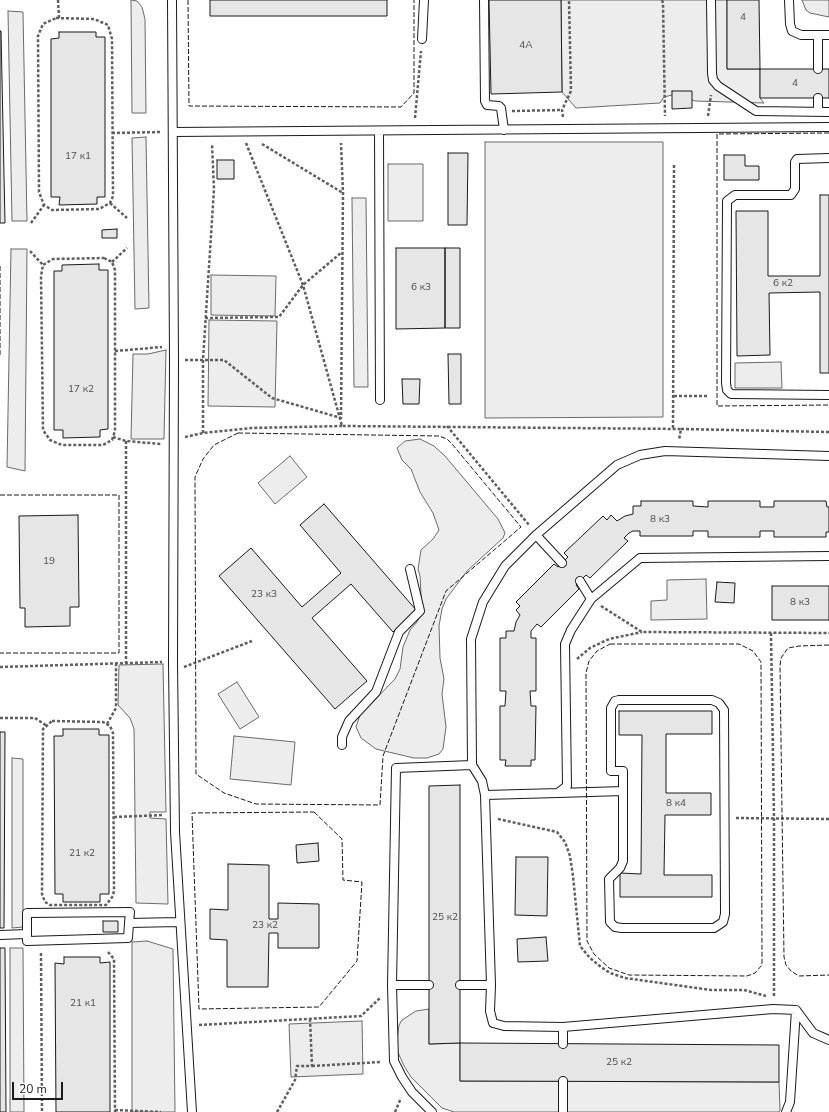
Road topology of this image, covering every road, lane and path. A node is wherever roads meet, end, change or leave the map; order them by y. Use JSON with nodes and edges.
{"nodes":[{"id":1,"x":58,"y":0,"type":"edge"},
{"id":2,"x":172,"y":0,"type":"edge"},
{"id":3,"x":424,"y":0,"type":"edge"},
{"id":4,"x":484,"y":0,"type":"edge"},
{"id":5,"x":569,"y":0,"type":"edge"},
{"id":6,"x":662,"y":0,"type":"edge"},
{"id":7,"x":711,"y":0,"type":"edge"},
{"id":8,"x":789,"y":0,"type":"edge"},
{"id":9,"x":59,"y":18,"type":"junction"},
{"id":10,"x":818,"y":35,"type":"junction"},
{"id":11,"x":829,"y":35,"type":"edge"},
{"id":12,"x":422,"y":40,"type":"joint"},
{"id":13,"x":818,"y":69,"type":"dead end"},
{"id":14,"x":713,"y":80,"type":"junction"},
{"id":15,"x":818,"y":98,"type":"dead end"},
{"id":16,"x":562,"y":110,"type":"junction"},
{"id":17,"x":502,"y":111,"type":"junction"},
{"id":18,"x":818,"y":112,"type":"junction"},
{"id":19,"x":829,"y":112,"type":"edge"},
{"id":20,"x":829,"y":127,"type":"edge"},
{"id":21,"x":666,"y":128,"type":"junction"},
{"id":22,"x":706,"y":128,"type":"junction"},
{"id":23,"x":563,"y":129,"type":"junction"},
{"id":24,"x":379,"y":130,"type":"junction"},
{"id":25,"x":413,"y":130,"type":"junction"},
{"id":26,"x":504,"y":130,"type":"junction"},
{"id":27,"x":341,"y":131,"type":"junction"},
{"id":28,"x":172,"y":132,"type":"junction"},
{"id":29,"x":212,"y":132,"type":"junction"},
{"id":30,"x":241,"y":132,"type":"junction"},
{"id":31,"x":112,"y":133,"type":"junction"},
{"id":32,"x":261,"y":144,"type":"dead end"},
{"id":33,"x":829,"y":158,"type":"edge"},
{"id":34,"x":674,"y":165,"type":"dead end"},
{"id":35,"x":343,"y":193,"type":"junction"},
{"id":36,"x":110,"y":203,"type":"junction"},
{"id":37,"x":44,"y":205,"type":"junction"},
{"id":38,"x":127,"y":218,"type":"dead end"},
{"id":39,"x":31,"y":222,"type":"dead end"},
{"id":40,"x":127,"y":248,"type":"dead end"},
{"id":41,"x":30,"y":251,"type":"dead end"},
{"id":42,"x":343,"y":251,"type":"junction"},
{"id":43,"x":112,"y":262,"type":"junction"},
{"id":44,"x":43,"y":265,"type":"junction"},
{"id":45,"x":303,"y":285,"type":"junction"},
{"id":46,"x":205,"y":318,"type":"junction"},
{"id":47,"x":115,"y":351,"type":"junction"},
{"id":48,"x":174,"y":360,"type":"junction"},
{"id":49,"x":203,"y":360,"type":"junction"},
{"id":50,"x":829,"y":395,"type":"edge"},
{"id":51,"x":674,"y":396,"type":"junction"},
{"id":52,"x":708,"y":396,"type":"dead end"},
{"id":53,"x":380,"y":400,"type":"dead end"},
{"id":54,"x":341,"y":418,"type":"junction"},
{"id":55,"x":447,"y":425,"type":"junction"},
{"id":56,"x":342,"y":426,"type":"junction"},
{"id":57,"x":673,"y":429,"type":"junction"},
{"id":58,"x":681,"y":429,"type":"junction"},
{"id":59,"x":829,"y":432,"type":"edge"},
{"id":60,"x":203,"y":433,"type":"junction"},
{"id":61,"x":113,"y":437,"type":"junction"},
{"id":62,"x":174,"y":437,"type":"junction"},
{"id":63,"x":126,"y":441,"type":"junction"},
{"id":64,"x":678,"y":452,"type":"junction"},
{"id":65,"x":829,"y":456,"type":"edge"},
{"id":66,"x":536,"y":535,"type":"junction"},
{"id":67,"x":829,"y":556,"type":"edge"},
{"id":68,"x":562,"y":563,"type":"dead end"},
{"id":69,"x":410,"y":568,"type":"dead end"},
{"id":70,"x":580,"y":581,"type":"dead end"},
{"id":71,"x":591,"y":599,"type":"junction"},
{"id":72,"x":642,"y":632,"type":"junction"},
{"id":73,"x":772,"y":633,"type":"junction"},
{"id":74,"x":829,"y":633,"type":"edge"},
{"id":75,"x":252,"y":641,"type":"dead end"},
{"id":76,"x":172,"y":662,"type":"junction"},
{"id":77,"x":116,"y":663,"type":"junction"},
{"id":78,"x":126,"y":663,"type":"junction"},
{"id":79,"x":0,"y":667,"type":"edge"},
{"id":80,"x":566,"y":668,"type":"junction"},
{"id":81,"x":173,"y":671,"type":"junction"},
{"id":82,"x":0,"y":718,"type":"edge"},
{"id":83,"x":107,"y":724,"type":"junction"},
{"id":84,"x":47,"y":726,"type":"junction"},
{"id":85,"x":342,"y":745,"type":"dead end"},
{"id":86,"x":472,"y":765,"type":"junction"},
{"id":87,"x":623,"y":791,"type":"junction"},
{"id":88,"x":558,"y":793,"type":"junction"},
{"id":89,"x":485,"y":795,"type":"junction"},
{"id":90,"x":174,"y":815,"type":"junction"},
{"id":91,"x":114,"y":817,"type":"junction"},
{"id":92,"x":726,"y":818,"type":"junction"},
{"id":93,"x":829,"y":818,"type":"edge"},
{"id":94,"x":774,"y":819,"type":"junction"},
{"id":95,"x":179,"y":922,"type":"junction"},
{"id":96,"x":129,"y":923,"type":"junction"},
{"id":97,"x":26,"y":934,"type":"junction"},
{"id":98,"x":0,"y":935,"type":"edge"},
{"id":99,"x":49,"y":952,"type":"dead end"},
{"id":100,"x":106,"y":952,"type":"dead end"},
{"id":101,"x":392,"y":985,"type":"junction"},
{"id":102,"x":430,"y":985,"type":"dead end"},
{"id":103,"x":460,"y":985,"type":"dead end"},
{"id":104,"x":491,"y":985,"type":"junction"},
{"id":105,"x":772,"y":1009,"type":"junction"},
{"id":106,"x":796,"y":1010,"type":"junction"},
{"id":107,"x":310,"y":1018,"type":"junction"},
{"id":108,"x":186,"y":1025,"type":"junction"},
{"id":109,"x":563,"y":1027,"type":"junction"},
{"id":110,"x":829,"y":1040,"type":"edge"},
{"id":111,"x":563,"y":1044,"type":"dead end"},
{"id":112,"x":394,"y":1061,"type":"junction"},
{"id":113,"x":312,"y":1066,"type":"junction"},
{"id":114,"x":563,"y":1082,"type":"dead end"},
{"id":115,"x":115,"y":1111,"type":"edge"},
{"id":116,"x":42,"y":1112,"type":"edge"},
{"id":117,"x":161,"y":1112,"type":"edge"},
{"id":118,"x":192,"y":1112,"type":"edge"},
{"id":119,"x":277,"y":1112,"type":"edge"},
{"id":120,"x":432,"y":1112,"type":"edge"},
{"id":121,"x":563,"y":1112,"type":"edge"},
{"id":122,"x":786,"y":1112,"type":"edge"}],
"edges":[{"from":1,"to":9,"type":"path"},
{"from":2,"to":28,"type":"lane"},
{"from":3,"to":12,"type":"lane"},
{"from":4,"to":17,"type":"lane"},
{"from":5,"to":16,"type":"path"},
{"from":6,"to":21,"type":"path"},
{"from":7,"to":14,"type":"lane"},
{"from":8,"to":10,"type":"lane"},
{"from":9,"to":31,"type":"path"},
{"from":9,"to":37,"type":"path"},
{"from":10,"to":11,"type":"lane"},
{"from":10,"to":13,"type":"lane"},
{"from":12,"to":25,"type":"path"},
{"from":14,"to":18,"type":"lane"},
{"from":14,"to":22,"type":"path"},
{"from":15,"to":18,"type":"lane"},
{"from":16,"to":17,"type":"path"},
{"from":16,"to":23,"type":"path"},
{"from":17,"to":26,"type":"lane"},
{"from":18,"to":19,"type":"lane"},
{"from":20,"to":22,"type":"lane"},
{"from":21,"to":22,"type":"lane"},
{"from":21,"to":23,"type":"lane"},
{"from":23,"to":26,"type":"lane"},
{"from":24,"to":25,"type":"lane"},
{"from":24,"to":27,"type":"lane"},
{"from":24,"to":53,"type":"lane"},
{"from":25,"to":26,"type":"lane"},
{"from":27,"to":30,"type":"lane"},
{"from":27,"to":35,"type":"path"},
{"from":28,"to":29,"type":"lane"},
{"from":28,"to":31,"type":"path"},
{"from":28,"to":48,"type":"lane"},
{"from":29,"to":30,"type":"lane"},
{"from":29,"to":46,"type":"path"},
{"from":30,"to":45,"type":"path"},
{"from":31,"to":36,"type":"path"},
{"from":32,"to":35,"type":"path"},
{"from":33,"to":50,"type":"lane"},
{"from":34,"to":51,"type":"path"},
{"from":35,"to":42,"type":"path"},
{"from":36,"to":37,"type":"path"},
{"from":36,"to":38,"type":"path"},
{"from":37,"to":39,"type":"path"},
{"from":40,"to":43,"type":"path"},
{"from":41,"to":44,"type":"path"},
{"from":42,"to":45,"type":"path"},
{"from":42,"to":54,"type":"path"},
{"from":43,"to":44,"type":"path"},
{"from":43,"to":47,"type":"path"},
{"from":44,"to":61,"type":"path"},
{"from":45,"to":46,"type":"path"},
{"from":45,"to":54,"type":"path"},
{"from":46,"to":49,"type":"path"},
{"from":47,"to":48,"type":"path"},
{"from":47,"to":61,"type":"path"},
{"from":48,"to":49,"type":"path"},
{"from":48,"to":62,"type":"lane"},
{"from":49,"to":54,"type":"path"},
{"from":49,"to":60,"type":"path"},
{"from":51,"to":52,"type":"path"},
{"from":51,"to":57,"type":"path"},
{"from":54,"to":56,"type":"path"},
{"from":55,"to":56,"type":"path"},
{"from":55,"to":57,"type":"path"},
{"from":55,"to":66,"type":"path"},
{"from":56,"to":60,"type":"path"},
{"from":57,"to":58,"type":"path"},
{"from":58,"to":59,"type":"path"},
{"from":58,"to":64,"type":"path"},
{"from":60,"to":62,"type":"path"},
{"from":61,"to":63,"type":"path"},
{"from":62,"to":63,"type":"path"},
{"from":62,"to":76,"type":"lane"},
{"from":63,"to":78,"type":"path"},
{"from":64,"to":65,"type":"lane"},
{"from":64,"to":66,"type":"lane"},
{"from":66,"to":68,"type":"lane"},
{"from":66,"to":86,"type":"lane"},
{"from":67,"to":71,"type":"lane"},
{"from":69,"to":85,"type":"lane"},
{"from":70,"to":71,"type":"lane"},
{"from":71,"to":72,"type":"path"},
{"from":71,"to":80,"type":"lane"},
{"from":72,"to":73,"type":"path"},
{"from":72,"to":80,"type":"path"},
{"from":73,"to":74,"type":"path"},
{"from":73,"to":94,"type":"path"},
{"from":75,"to":81,"type":"path"},
{"from":76,"to":78,"type":"path"},
{"from":76,"to":81,"type":"lane"},
{"from":77,"to":78,"type":"path"},
{"from":77,"to":79,"type":"path"},
{"from":77,"to":83,"type":"path"},
{"from":80,"to":88,"type":"lane"},
{"from":81,"to":90,"type":"lane"},
{"from":82,"to":84,"type":"path"},
{"from":83,"to":84,"type":"path"},
{"from":83,"to":91,"type":"path"},
{"from":84,"to":91,"type":"path"},
{"from":86,"to":89,"type":"lane"},
{"from":86,"to":101,"type":"lane"},
{"from":87,"to":88,"type":"lane"},
{"from":87,"to":92,"type":"lane"},
{"from":87,"to":92,"type":"lane"},
{"from":88,"to":89,"type":"lane"},
{"from":89,"to":104,"type":"lane"},
{"from":90,"to":91,"type":"path"},
{"from":90,"to":95,"type":"lane"},
{"from":92,"to":94,"type":"path"},
{"from":93,"to":94,"type":"path"},
{"from":94,"to":105,"type":"path"},
{"from":95,"to":96,"type":"lane"},
{"from":95,"to":108,"type":"lane"},
{"from":96,"to":97,"type":"lane"},
{"from":96,"to":97,"type":"lane"},
{"from":97,"to":98,"type":"lane"},
{"from":99,"to":116,"type":"path"},
{"from":100,"to":115,"type":"path"},
{"from":101,"to":102,"type":"lane"},
{"from":101,"to":107,"type":"path"},
{"from":101,"to":112,"type":"lane"},
{"from":103,"to":104,"type":"lane"},
{"from":104,"to":109,"type":"lane"},
{"from":105,"to":106,"type":"lane"},
{"from":105,"to":109,"type":"lane"},
{"from":106,"to":110,"type":"lane"},
{"from":106,"to":122,"type":"lane"},
{"from":107,"to":108,"type":"path"},
{"from":107,"to":113,"type":"path"},
{"from":108,"to":118,"type":"lane"},
{"from":109,"to":111,"type":"lane"},
{"from":112,"to":113,"type":"path"},
{"from":112,"to":120,"type":"lane"},
{"from":113,"to":119,"type":"path"},
{"from":114,"to":121,"type":"lane"},
{"from":115,"to":117,"type":"path"}]}
